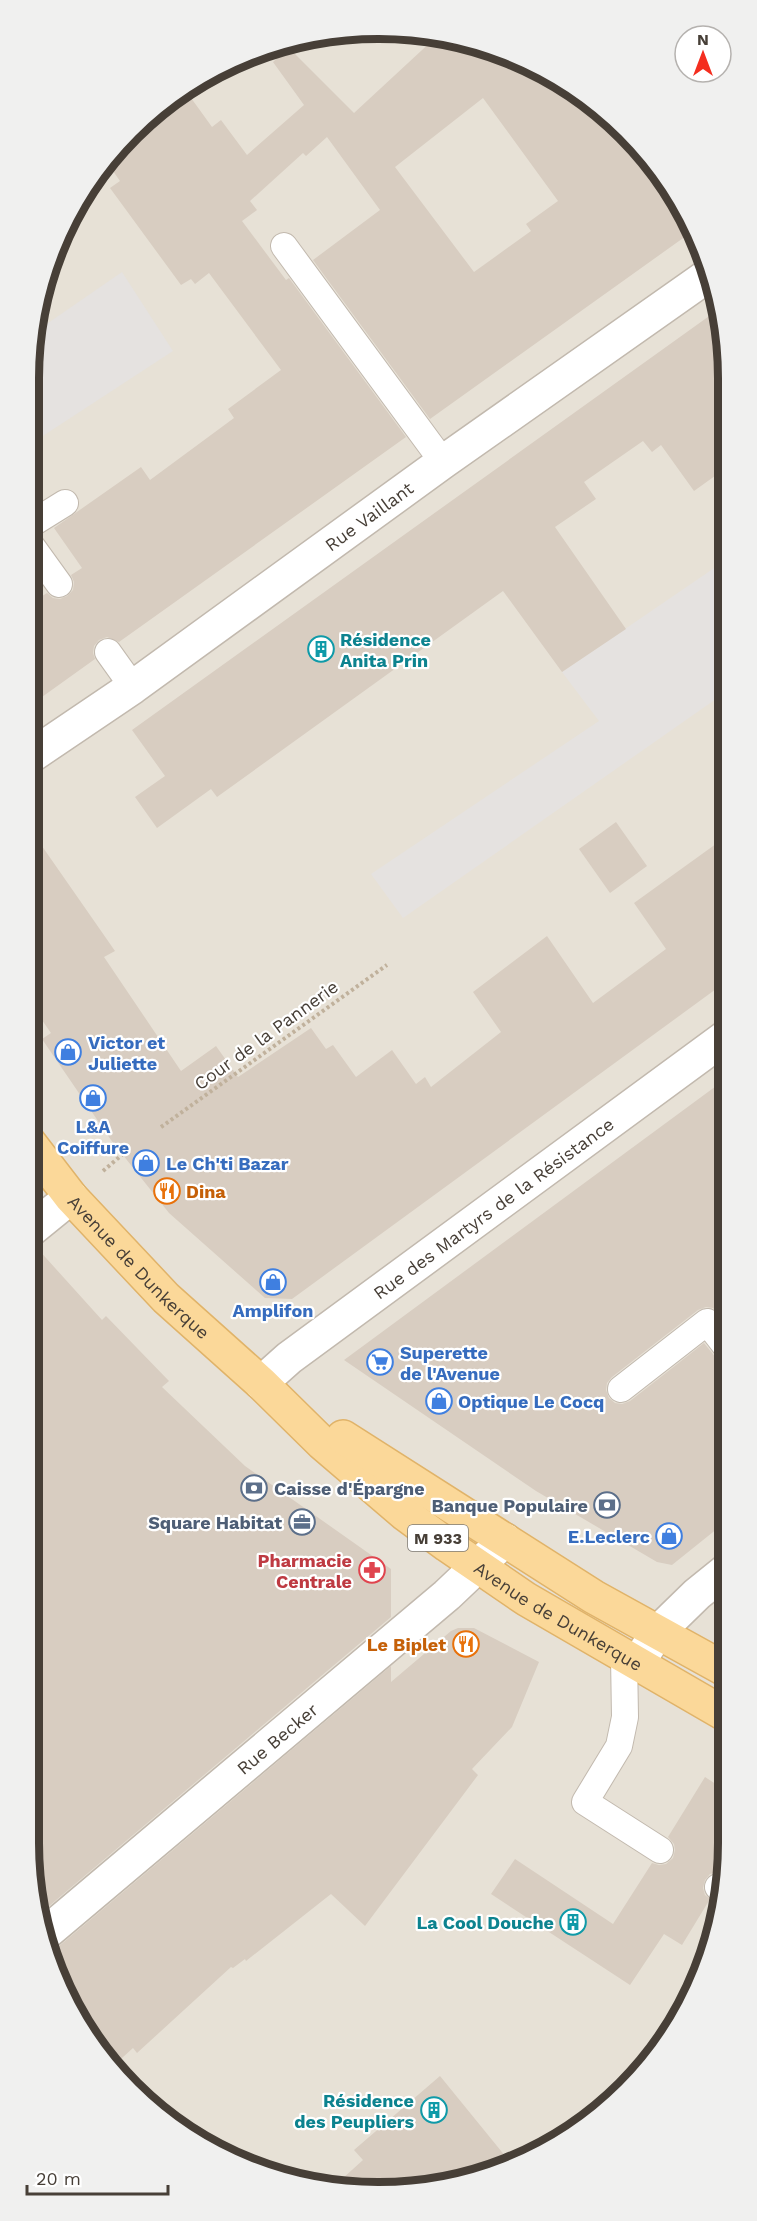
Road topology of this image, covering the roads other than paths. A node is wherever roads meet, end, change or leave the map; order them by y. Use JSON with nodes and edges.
{"nodes":[{"id":1,"x":284,"y":246,"type":"dead end"},
{"id":2,"x":703,"y":279,"type":"edge"},
{"id":3,"x":443,"y":462,"type":"junction"},
{"id":4,"x":65,"y":503,"type":"dead end"},
{"id":5,"x":39,"y":519,"type":"edge"},
{"id":6,"x":39,"y":557,"type":"edge"},
{"id":7,"x":59,"y":584,"type":"dead end"},
{"id":8,"x":108,"y":652,"type":"dead end"},
{"id":9,"x":133,"y":687,"type":"junction"},
{"id":10,"x":39,"y":751,"type":"edge"},
{"id":11,"x":718,"y":1043,"type":"edge"},
{"id":12,"x":39,"y":1155,"type":"edge"},
{"id":13,"x":71,"y":1197,"type":"junction"},
{"id":14,"x":39,"y":1223,"type":"edge"},
{"id":15,"x":718,"y":1336,"type":"edge"},
{"id":16,"x":261,"y":1383,"type":"junction"},
{"id":17,"x":621,"y":1389,"type":"dead end"},
{"id":18,"x":505,"y":1540,"type":"junction"},
{"id":19,"x":478,"y":1566,"type":"junction"},
{"id":20,"x":718,"y":1577,"type":"edge"},
{"id":21,"x":657,"y":1633,"type":"junction"},
{"id":22,"x":630,"y":1661,"type":"junction"},
{"id":23,"x":718,"y":1666,"type":"edge"},
{"id":24,"x":718,"y":1710,"type":"edge"},
{"id":25,"x":660,"y":1850,"type":"dead end"},
{"id":26,"x":51,"y":1929,"type":"edge"}],
"edges":[{"from":1,"to":3,"type":"lane"},
{"from":2,"to":3,"type":"street","name":"Rue Vaillant"},
{"from":3,"to":9,"type":"street","name":"Rue Vaillant"},
{"from":4,"to":5,"type":"lane"},
{"from":6,"to":7,"type":"lane"},
{"from":8,"to":9,"type":"lane"},
{"from":9,"to":10,"type":"street","name":"Rue Vaillant"},
{"from":11,"to":16,"type":"street","name":"Rue des Martyrs de la Résistance"},
{"from":12,"to":13,"type":"main road","name":"Avenue de Dunkerque","number":"M 933"},
{"from":13,"to":14,"type":"street"},
{"from":13,"to":16,"type":"main road","name":"Avenue de Dunkerque","number":"M 933"},
{"from":15,"to":17,"type":"lane"},
{"from":16,"to":18,"type":"main road","name":"Avenue de Dunkerque","number":"M 933"},
{"from":16,"to":19,"type":"main road","name":"Avenue de Dunkerque","number":"M 933"},
{"from":18,"to":19,"type":"street","name":"Rue Becker"},
{"from":18,"to":21,"type":"main road","name":"Avenue de Dunkerque","number":"M 933"},
{"from":19,"to":22,"type":"main road","name":"Avenue de Dunkerque","number":"M 933"},
{"from":19,"to":26,"type":"street","name":"Rue Becker"},
{"from":20,"to":21,"type":"street"},
{"from":21,"to":22,"type":"street"},
{"from":21,"to":23,"type":"main road","name":"Avenue de Dunkerque","number":"M 933"},
{"from":22,"to":24,"type":"main road","name":"Avenue de Dunkerque","number":"M 933"},
{"from":22,"to":25,"type":"lane"}]}
